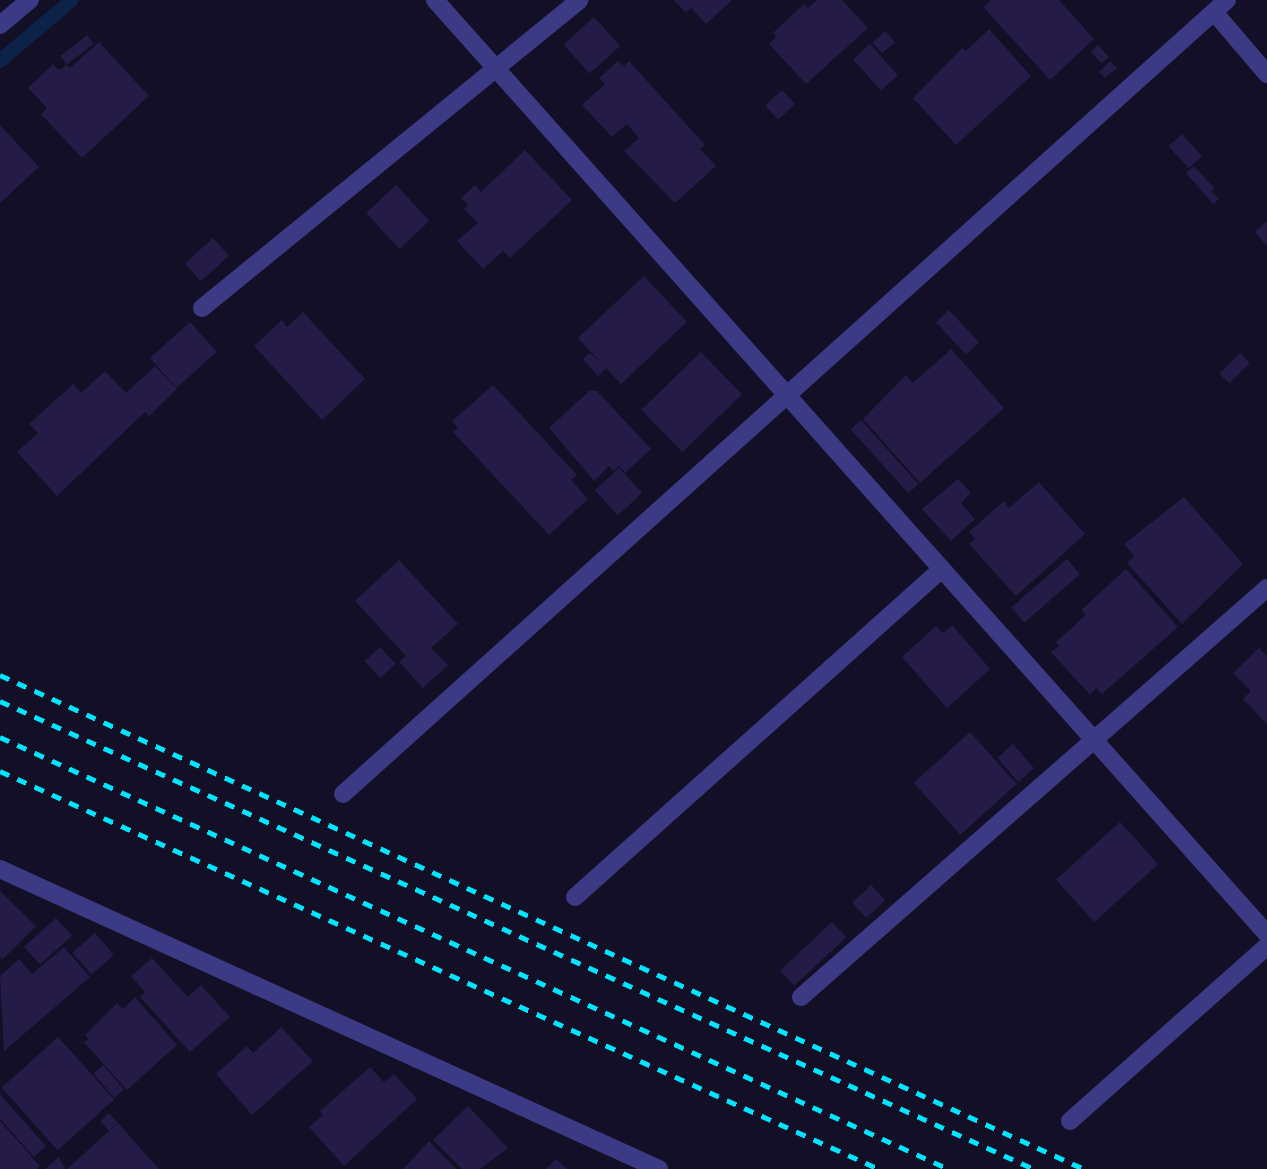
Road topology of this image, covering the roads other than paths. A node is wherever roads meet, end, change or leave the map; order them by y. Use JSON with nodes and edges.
{"nodes":[{"id":1,"x":30,"y":0,"type":"edge"},
{"id":2,"x":435,"y":0,"type":"edge"},
{"id":3,"x":579,"y":0,"type":"edge"},
{"id":4,"x":1220,"y":6,"type":"edge"},
{"id":5,"x":0,"y":25,"type":"edge"},
{"id":6,"x":497,"y":69,"type":"junction"},
{"id":7,"x":1267,"y":74,"type":"edge"},
{"id":8,"x":202,"y":308,"type":"dead end"},
{"id":9,"x":787,"y":395,"type":"junction"},
{"id":10,"x":942,"y":569,"type":"junction"},
{"id":11,"x":1267,"y":588,"type":"edge"},
{"id":12,"x":1095,"y":741,"type":"junction"},
{"id":13,"x":343,"y":794,"type":"dead end"},
{"id":14,"x":0,"y":869,"type":"edge"},
{"id":15,"x":575,"y":897,"type":"dead end"},
{"id":16,"x":1267,"y":934,"type":"edge"},
{"id":17,"x":1267,"y":946,"type":"edge"},
{"id":18,"x":801,"y":998,"type":"dead end"},
{"id":19,"x":1070,"y":1121,"type":"dead end"},
{"id":20,"x":659,"y":1169,"type":"edge"}],
"edges":[{"from":1,"to":5,"type":"street"},
{"from":2,"to":6,"type":"street"},
{"from":3,"to":6,"type":"street"},
{"from":4,"to":7,"type":"street"},
{"from":4,"to":9,"type":"street"},
{"from":6,"to":8,"type":"street"},
{"from":6,"to":9,"type":"street"},
{"from":9,"to":10,"type":"street"},
{"from":9,"to":13,"type":"street"},
{"from":10,"to":12,"type":"street"},
{"from":10,"to":15,"type":"street"},
{"from":11,"to":12,"type":"street"},
{"from":12,"to":16,"type":"street"},
{"from":12,"to":18,"type":"street"},
{"from":14,"to":20,"type":"street"},
{"from":17,"to":19,"type":"street"}]}
